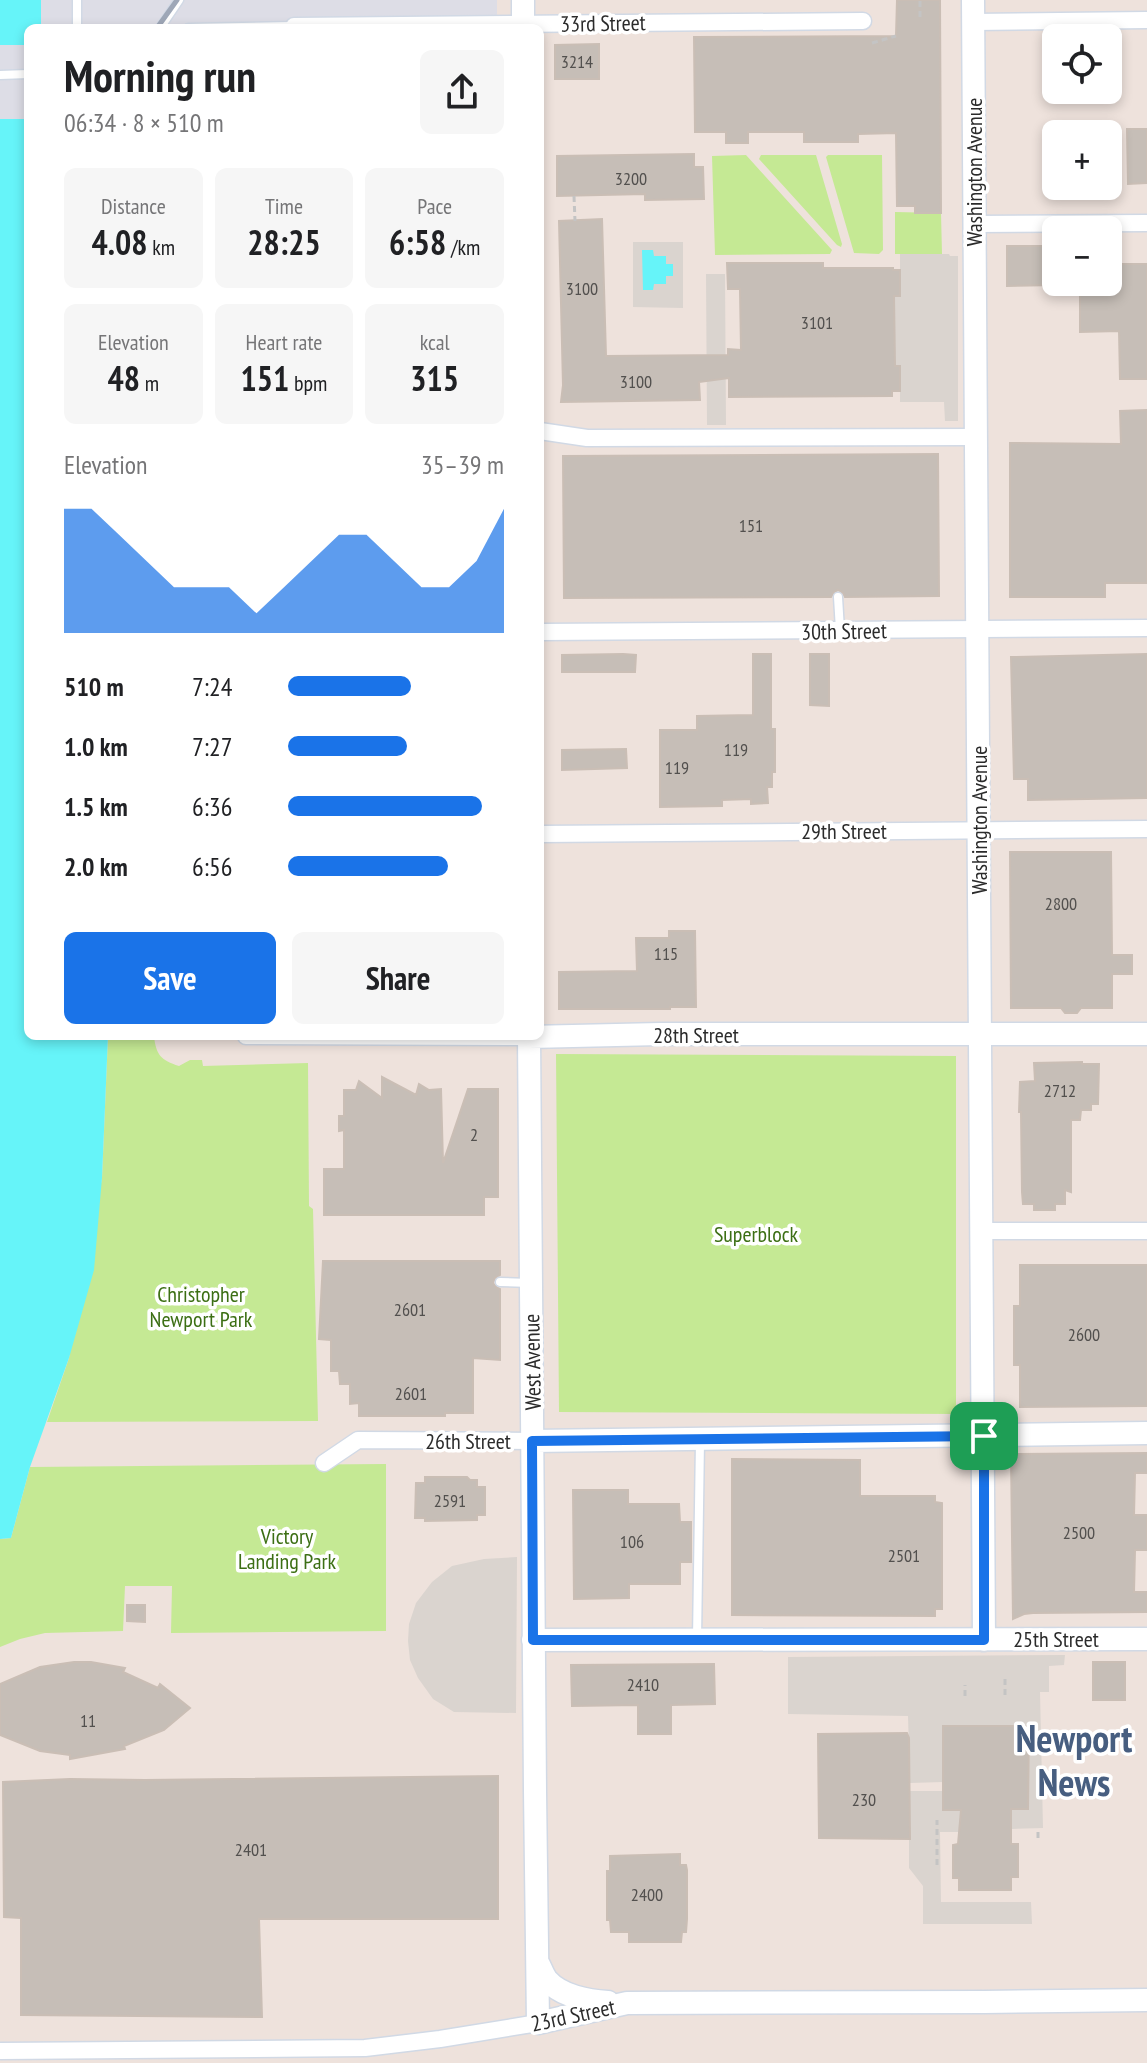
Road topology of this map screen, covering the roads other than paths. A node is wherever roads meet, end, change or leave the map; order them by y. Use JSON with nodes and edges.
{"nodes":[{"id":1,"x":77,"y":0,"type":"edge"},
{"id":2,"x":179,"y":0,"type":"edge"},
{"id":3,"x":523,"y":0,"type":"edge"},
{"id":4,"x":973,"y":11,"type":"edge"},
{"id":5,"x":1147,"y":20,"type":"edge"},
{"id":6,"x":863,"y":21,"type":"dead end"},
{"id":7,"x":77,"y":24,"type":"edge"},
{"id":8,"x":163,"y":24,"type":"edge"},
{"id":9,"x":523,"y":24,"type":"edge"},
{"id":10,"x":544,"y":26,"type":"edge"},
{"id":11,"x":24,"y":74,"type":"edge"},
{"id":12,"x":0,"y":75,"type":"edge"},
{"id":13,"x":1147,"y":223,"type":"edge"},
{"id":14,"x":974,"y":224,"type":"junction"},
{"id":15,"x":544,"y":432,"type":"edge"},
{"id":16,"x":976,"y":437,"type":"junction"},
{"id":17,"x":838,"y":597,"type":"dead end"},
{"id":18,"x":1147,"y":628,"type":"edge"},
{"id":19,"x":977,"y":629,"type":"junction"},
{"id":20,"x":840,"y":631,"type":"junction"},
{"id":21,"x":544,"y":632,"type":"edge"},
{"id":22,"x":1147,"y":829,"type":"edge"},
{"id":23,"x":979,"y":830,"type":"junction"},
{"id":24,"x":544,"y":834,"type":"edge"},
{"id":25,"x":980,"y":1034,"type":"junction"},
{"id":26,"x":1147,"y":1034,"type":"edge"},
{"id":27,"x":544,"y":1037,"type":"edge"},
{"id":28,"x":529,"y":1040,"type":"edge"},
{"id":29,"x":981,"y":1231,"type":"junction"},
{"id":30,"x":1147,"y":1231,"type":"edge"},
{"id":31,"x":500,"y":1282,"type":"dead end"},
{"id":32,"x":531,"y":1283,"type":"junction"},
{"id":33,"x":1147,"y":1433,"type":"edge"},
{"id":34,"x":984,"y":1436,"type":"junction"},
{"id":35,"x":700,"y":1440,"type":"junction"},
{"id":36,"x":532,"y":1441,"type":"junction"},
{"id":37,"x":324,"y":1463,"type":"dead end"},
{"id":38,"x":1147,"y":1639,"type":"edge"},
{"id":39,"x":533,"y":1640,"type":"junction"},
{"id":40,"x":697,"y":1640,"type":"junction"},
{"id":41,"x":984,"y":1640,"type":"junction"},
{"id":42,"x":537,"y":1962,"type":"junction"},
{"id":43,"x":1147,"y":2000,"type":"edge"},
{"id":44,"x":627,"y":2003,"type":"junction"},
{"id":45,"x":538,"y":2023,"type":"junction"},
{"id":46,"x":0,"y":2051,"type":"edge"},
{"id":47,"x":89,"y":2057,"type":"edge"}],
"edges":[{"from":1,"to":7,"type":"lane"},
{"from":2,"to":8,"type":"lane"},
{"from":3,"to":9,"type":"street"},
{"from":4,"to":5,"type":"street"},
{"from":4,"to":14,"type":"street","name":"Washington Avenue"},
{"from":6,"to":10,"type":"street","name":"33rd Street"},
{"from":11,"to":12,"type":"lane"},
{"from":13,"to":14,"type":"street"},
{"from":14,"to":16,"type":"street","name":"Washington Avenue"},
{"from":15,"to":16,"type":"street"},
{"from":16,"to":19,"type":"street","name":"Washington Avenue"},
{"from":17,"to":20,"type":"lane"},
{"from":18,"to":19,"type":"street","name":"30th Street"},
{"from":19,"to":20,"type":"street","name":"30th Street"},
{"from":19,"to":23,"type":"street","name":"Washington Avenue"},
{"from":20,"to":21,"type":"street","name":"30th Street"},
{"from":22,"to":23,"type":"street","name":"29th Street"},
{"from":23,"to":24,"type":"street","name":"29th Street"},
{"from":23,"to":25,"type":"street","name":"Washington Avenue"},
{"from":25,"to":26,"type":"street","name":"28th Street"},
{"from":25,"to":27,"type":"street","name":"28th Street"},
{"from":25,"to":29,"type":"street","name":"Washington Avenue"},
{"from":28,"to":32,"type":"street","name":"West Avenue"},
{"from":29,"to":30,"type":"street"},
{"from":29,"to":34,"type":"street","name":"Washington Avenue"},
{"from":31,"to":32,"type":"lane"},
{"from":32,"to":36,"type":"street","name":"West Avenue"},
{"from":33,"to":34,"type":"street","name":"26th Street"},
{"from":34,"to":35,"type":"street","name":"26th Street"},
{"from":34,"to":41,"type":"street","name":"Washington Avenue"},
{"from":35,"to":36,"type":"street","name":"26th Street"},
{"from":35,"to":40,"type":"lane"},
{"from":36,"to":37,"type":"street","name":"26th Street"},
{"from":36,"to":39,"type":"street","name":"West Avenue"},
{"from":38,"to":41,"type":"street","name":"25th Street"},
{"from":39,"to":40,"type":"street","name":"25th Street"},
{"from":39,"to":42,"type":"street","name":"West Avenue"},
{"from":40,"to":41,"type":"street","name":"25th Street"},
{"from":42,"to":44,"type":"street"},
{"from":42,"to":45,"type":"street","name":"West Avenue"},
{"from":43,"to":44,"type":"street","name":"23rd Street"},
{"from":44,"to":45,"type":"street","name":"23rd Street"},
{"from":45,"to":47,"type":"street","name":"23rd Street"},
{"from":46,"to":47,"type":"street","name":"23rd Street"}]}
